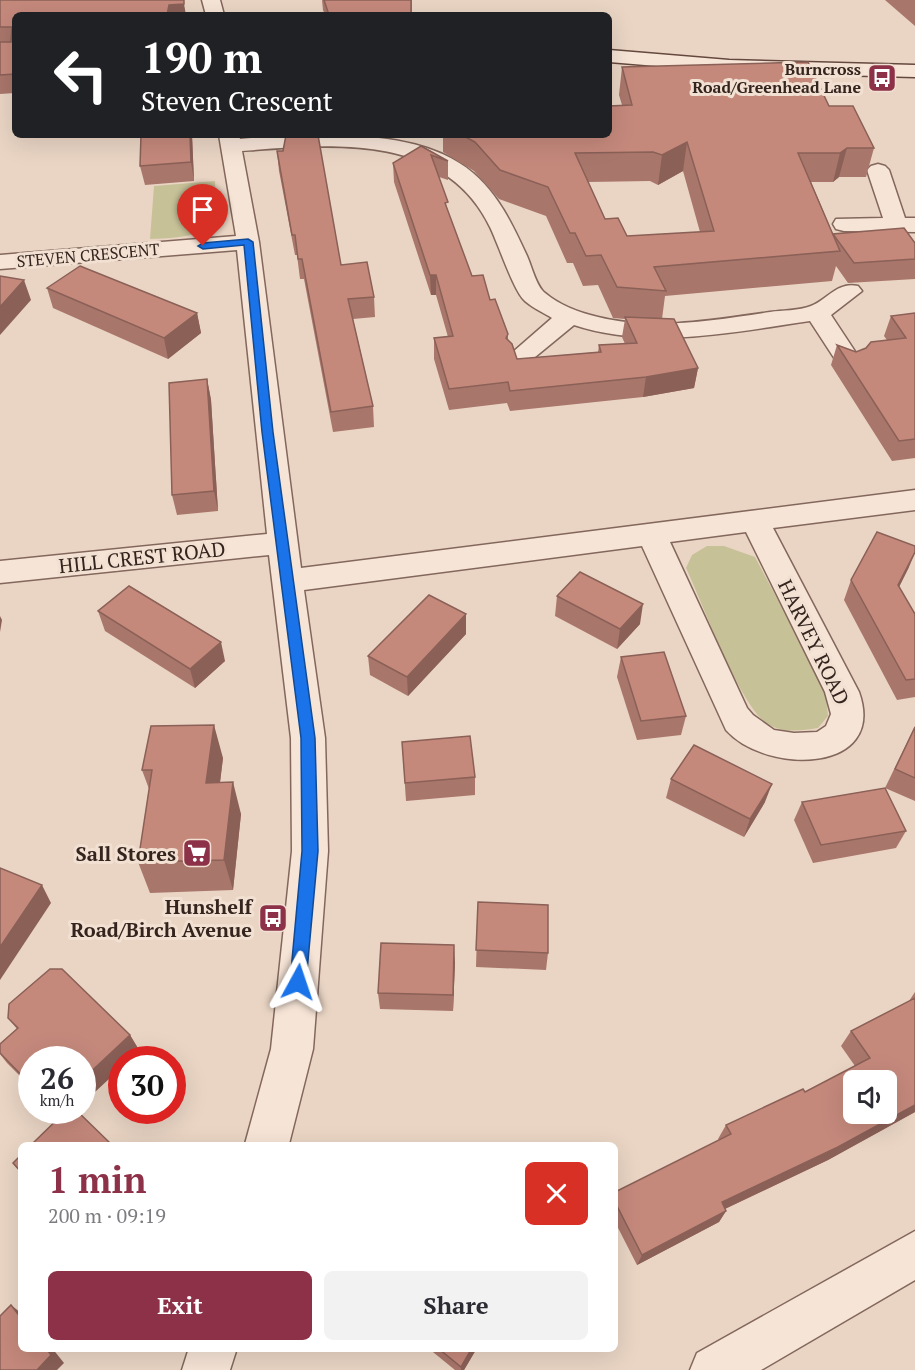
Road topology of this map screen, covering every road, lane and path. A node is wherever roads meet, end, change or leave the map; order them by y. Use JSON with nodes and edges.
{"nodes":[{"id":1,"x":612,"y":57,"type":"edge"},
{"id":2,"x":915,"y":71,"type":"edge"},
{"id":3,"x":230,"y":140,"type":"edge"},
{"id":4,"x":414,"y":142,"type":"edge"},
{"id":5,"x":878,"y":170,"type":"dead end"},
{"id":6,"x":844,"y":224,"type":"dead end"},
{"id":7,"x":905,"y":225,"type":"edge"},
{"id":8,"x":248,"y":242,"type":"junction"},
{"id":9,"x":0,"y":262,"type":"edge"},
{"id":10,"x":850,"y":291,"type":"dead end"},
{"id":11,"x":818,"y":313,"type":"junction"},
{"id":12,"x":570,"y":316,"type":"junction"},
{"id":13,"x":520,"y":357,"type":"edge"},
{"id":14,"x":849,"y":362,"type":"edge"},
{"id":15,"x":915,"y":500,"type":"edge"},
{"id":16,"x":755,"y":521,"type":"junction"},
{"id":17,"x":652,"y":534,"type":"junction"},
{"id":18,"x":284,"y":543,"type":"junction"},
{"id":19,"x":0,"y":572,"type":"edge"},
{"id":20,"x":289,"y":581,"type":"junction"},
{"id":21,"x":268,"y":1142,"type":"edge"},
{"id":22,"x":915,"y":1254,"type":"edge"},
{"id":23,"x":212,"y":1352,"type":"edge"},
{"id":24,"x":206,"y":1370,"type":"edge"},
{"id":25,"x":714,"y":1370,"type":"edge"}],
"edges":[{"from":1,"to":2,"type":"street"},
{"from":3,"to":4,"type":"street"},
{"from":3,"to":8,"type":"street"},
{"from":4,"to":12,"type":"street"},
{"from":5,"to":7,"type":"street"},
{"from":6,"to":7,"type":"street"},
{"from":8,"to":9,"type":"street","name":"STEVEN CRESCENT"},
{"from":8,"to":18,"type":"street"},
{"from":10,"to":11,"type":"street"},
{"from":11,"to":12,"type":"street"},
{"from":11,"to":14,"type":"street"},
{"from":12,"to":13,"type":"street"},
{"from":15,"to":16,"type":"street"},
{"from":16,"to":17,"type":"street"},
{"from":16,"to":17,"type":"street","name":"HARVEY ROAD"},
{"from":17,"to":20,"type":"street"},
{"from":18,"to":19,"type":"street","name":"HILL CREST ROAD"},
{"from":18,"to":20,"type":"street"},
{"from":20,"to":21,"type":"street"},
{"from":22,"to":25,"type":"street"},
{"from":23,"to":24,"type":"street"}]}
